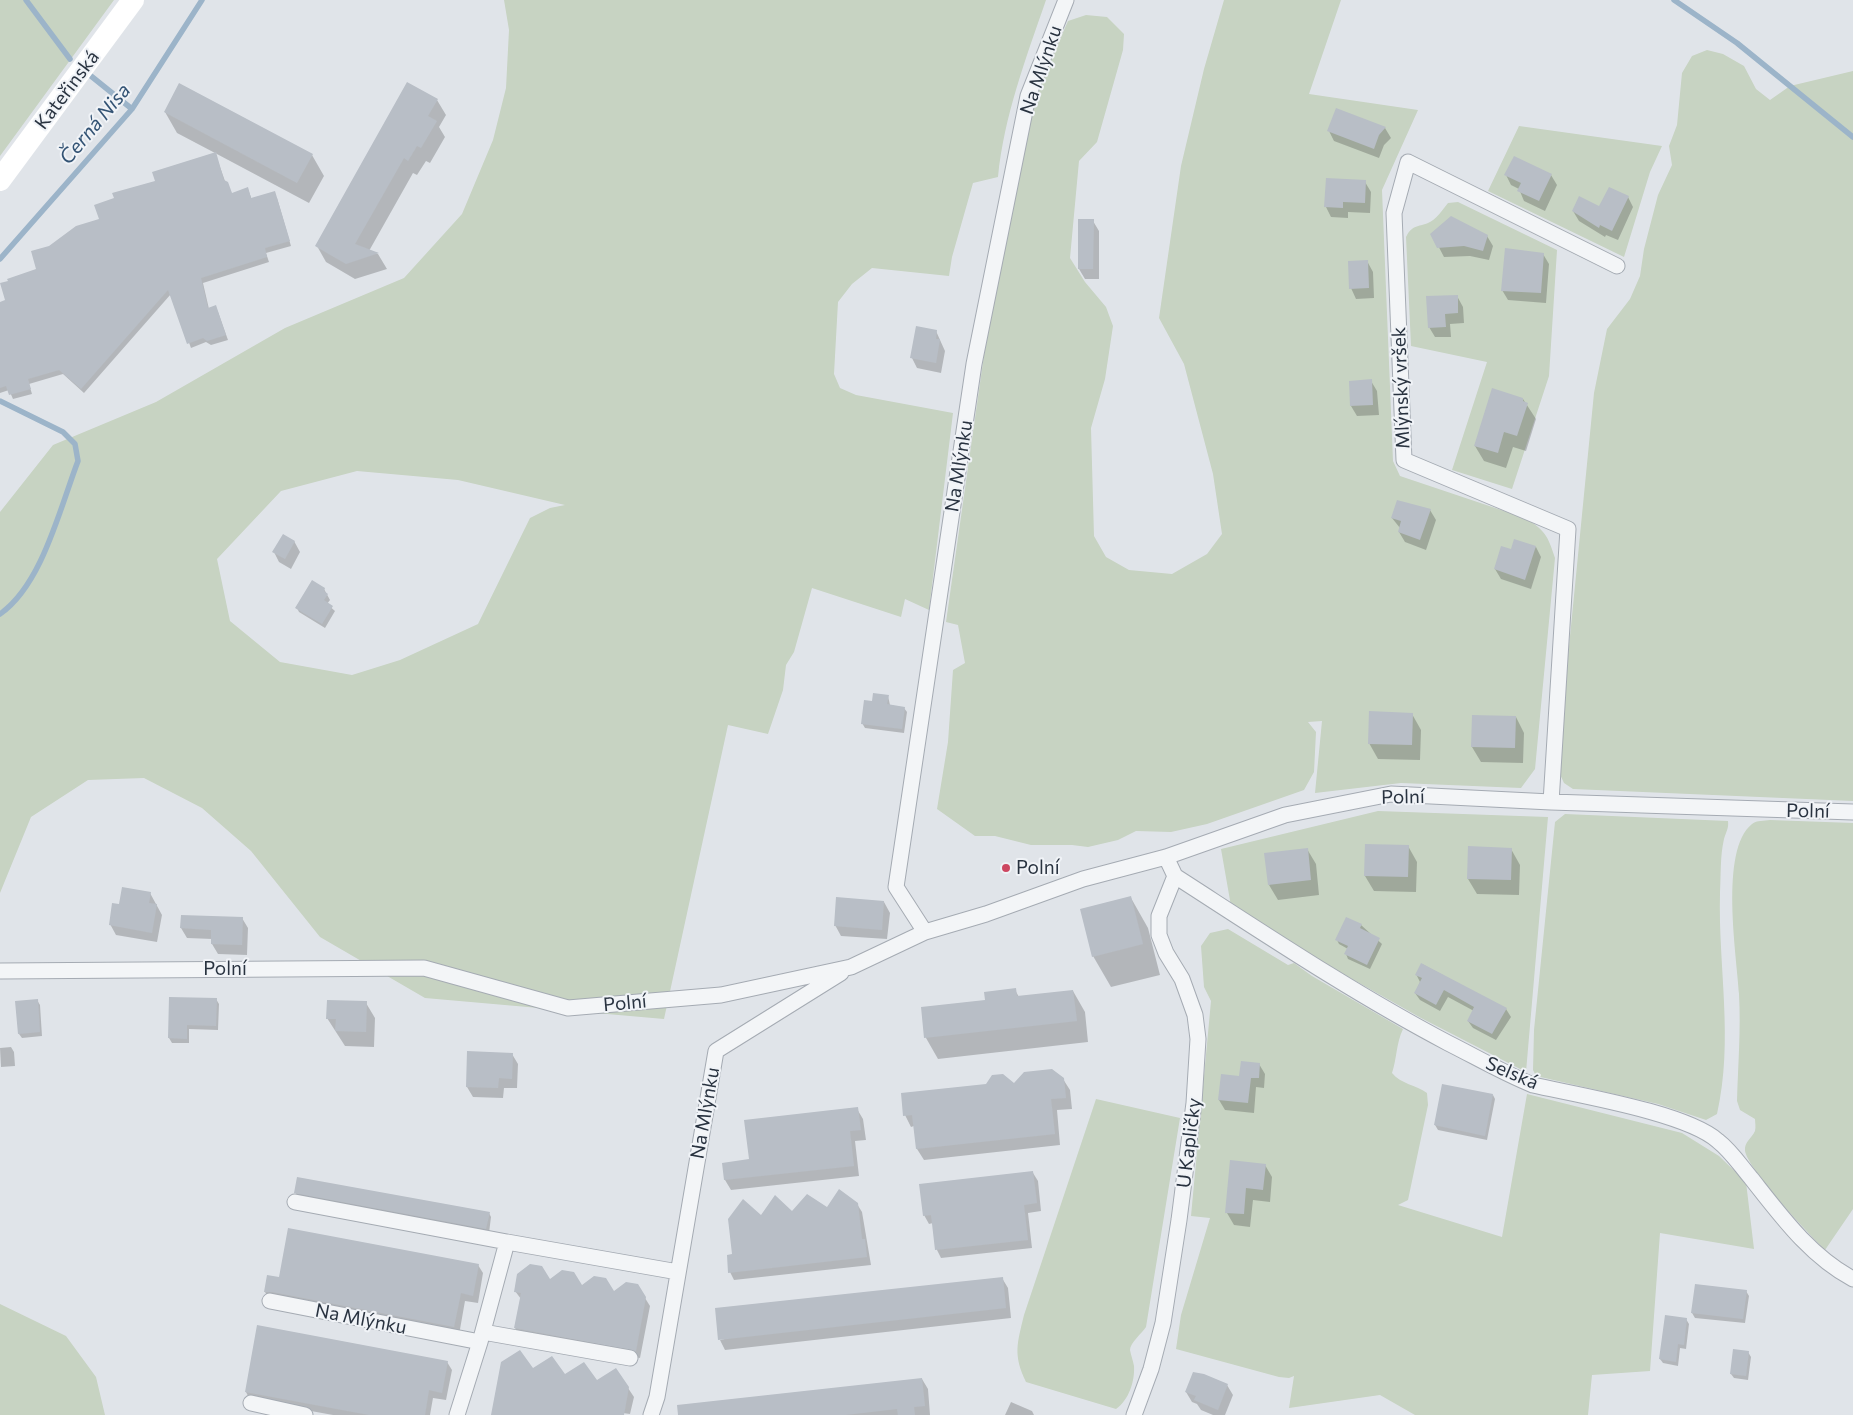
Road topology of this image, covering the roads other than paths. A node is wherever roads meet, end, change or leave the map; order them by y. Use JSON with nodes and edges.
{"nodes":[{"id":1,"x":133,"y":0,"type":"edge"},
{"id":2,"x":1066,"y":0,"type":"edge"},
{"id":3,"x":0,"y":180,"type":"edge"},
{"id":4,"x":1617,"y":266,"type":"dead end"},
{"id":5,"x":1551,"y":802,"type":"junction"},
{"id":6,"x":1853,"y":812,"type":"edge"},
{"id":7,"x":1166,"y":857,"type":"junction"},
{"id":8,"x":1176,"y":876,"type":"junction"},
{"id":9,"x":925,"y":932,"type":"junction"},
{"id":10,"x":851,"y":967,"type":"junction"},
{"id":11,"x":0,"y":971,"type":"edge"},
{"id":12,"x":295,"y":1202,"type":"dead end"},
{"id":13,"x":506,"y":1242,"type":"junction"},
{"id":14,"x":678,"y":1272,"type":"junction"},
{"id":15,"x":1853,"y":1279,"type":"edge"},
{"id":16,"x":270,"y":1302,"type":"dead end"},
{"id":17,"x":482,"y":1337,"type":"junction"},
{"id":18,"x":630,"y":1358,"type":"dead end"},
{"id":19,"x":251,"y":1403,"type":"dead end"},
{"id":20,"x":304,"y":1415,"type":"edge"},
{"id":21,"x":457,"y":1415,"type":"edge"},
{"id":22,"x":651,"y":1415,"type":"edge"},
{"id":23,"x":1134,"y":1415,"type":"edge"}],
"edges":[{"from":1,"to":3,"type":"street","name":"Kateřinská"},
{"from":2,"to":9,"type":"street","name":"Na Mlýnku"},
{"from":4,"to":5,"type":"street","name":"Mlýnský vršek"},
{"from":5,"to":6,"type":"street","name":"Polní"},
{"from":5,"to":7,"type":"street","name":"Polní"},
{"from":7,"to":8,"type":"street","name":"Selská"},
{"from":7,"to":9,"type":"street","name":"Polní"},
{"from":8,"to":15,"type":"street","name":"Selská"},
{"from":8,"to":23,"type":"street","name":"U Kapličky"},
{"from":9,"to":10,"type":"street","name":"Polní"},
{"from":10,"to":11,"type":"street","name":"Polní"},
{"from":10,"to":14,"type":"street","name":"Na Mlýnku"},
{"from":12,"to":13,"type":"street"},
{"from":13,"to":14,"type":"street"},
{"from":13,"to":17,"type":"street"},
{"from":14,"to":22,"type":"street","name":"Na Mlýnku"},
{"from":16,"to":17,"type":"street","name":"Na Mlýnku"},
{"from":17,"to":18,"type":"street","name":"Na Mlýnku"},
{"from":17,"to":21,"type":"street"},
{"from":19,"to":20,"type":"street"}]}
